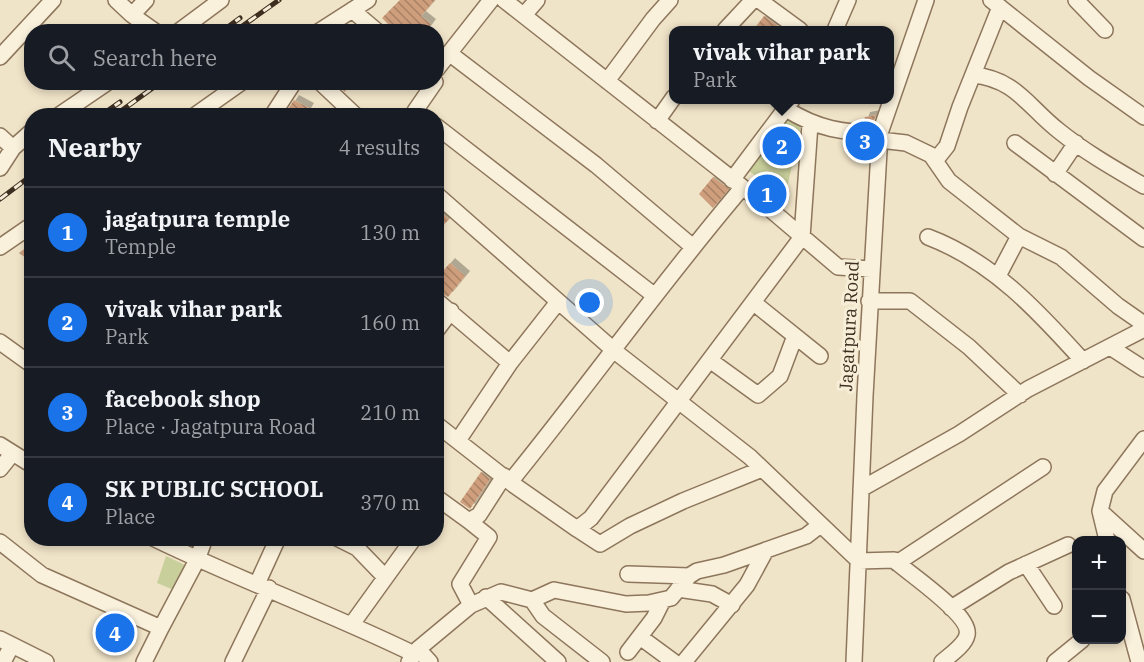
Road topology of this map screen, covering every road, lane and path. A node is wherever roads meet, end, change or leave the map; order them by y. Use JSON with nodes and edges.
{"nodes":[{"id":1,"x":53,"y":0,"type":"edge"},
{"id":2,"x":116,"y":0,"type":"edge"},
{"id":3,"x":146,"y":0,"type":"edge"},
{"id":4,"x":221,"y":0,"type":"edge"},
{"id":5,"x":368,"y":0,"type":"edge"},
{"id":6,"x":491,"y":0,"type":"edge"},
{"id":7,"x":504,"y":0,"type":"edge"},
{"id":8,"x":537,"y":0,"type":"edge"},
{"id":9,"x":670,"y":0,"type":"edge"},
{"id":10,"x":753,"y":0,"type":"edge"},
{"id":11,"x":759,"y":0,"type":"edge"},
{"id":12,"x":848,"y":0,"type":"edge"},
{"id":13,"x":926,"y":0,"type":"edge"},
{"id":14,"x":1076,"y":0,"type":"edge"},
{"id":15,"x":996,"y":4,"type":"edge"},
{"id":16,"x":352,"y":10,"type":"junction"},
{"id":17,"x":132,"y":15,"type":"junction"},
{"id":18,"x":524,"y":15,"type":"junction"},
{"id":19,"x":38,"y":24,"type":"edge"},
{"id":20,"x":145,"y":24,"type":"edge"},
{"id":21,"x":189,"y":24,"type":"edge"},
{"id":22,"x":330,"y":24,"type":"edge"},
{"id":23,"x":369,"y":24,"type":"edge"},
{"id":24,"x":729,"y":26,"type":"edge"},
{"id":25,"x":795,"y":26,"type":"edge"},
{"id":26,"x":837,"y":26,"type":"edge"},
{"id":27,"x":1105,"y":30,"type":"dead end"},
{"id":28,"x":24,"y":38,"type":"edge"},
{"id":29,"x":449,"y":53,"type":"junction"},
{"id":30,"x":0,"y":57,"type":"edge"},
{"id":31,"x":444,"y":60,"type":"edge"},
{"id":32,"x":973,"y":75,"type":"junction"},
{"id":33,"x":607,"y":81,"type":"junction"},
{"id":34,"x":96,"y":90,"type":"edge"},
{"id":35,"x":231,"y":90,"type":"edge"},
{"id":36,"x":289,"y":90,"type":"edge"},
{"id":37,"x":328,"y":90,"type":"edge"},
{"id":38,"x":429,"y":90,"type":"edge"},
{"id":39,"x":894,"y":95,"type":"edge"},
{"id":40,"x":669,"y":104,"type":"edge"},
{"id":41,"x":789,"y":104,"type":"edge"},
{"id":42,"x":891,"y":104,"type":"edge"},
{"id":43,"x":70,"y":108,"type":"edge"},
{"id":44,"x":205,"y":108,"type":"edge"},
{"id":45,"x":277,"y":108,"type":"edge"},
{"id":46,"x":348,"y":108,"type":"edge"},
{"id":47,"x":417,"y":108,"type":"edge"},
{"id":48,"x":1144,"y":117,"type":"edge"},
{"id":49,"x":657,"y":121,"type":"junction"},
{"id":50,"x":810,"y":124,"type":"junction"},
{"id":51,"x":444,"y":132,"type":"edge"},
{"id":52,"x":0,"y":136,"type":"edge"},
{"id":53,"x":880,"y":136,"type":"junction"},
{"id":54,"x":24,"y":138,"type":"edge"},
{"id":55,"x":1016,"y":143,"type":"dead end"},
{"id":56,"x":1076,"y":143,"type":"junction"},
{"id":57,"x":13,"y":148,"type":"junction"},
{"id":58,"x":935,"y":161,"type":"junction"},
{"id":59,"x":0,"y":168,"type":"edge"},
{"id":60,"x":1056,"y":174,"type":"junction"},
{"id":61,"x":737,"y":184,"type":"junction"},
{"id":62,"x":1144,"y":186,"type":"edge"},
{"id":63,"x":444,"y":201,"type":"edge"},
{"id":64,"x":24,"y":230,"type":"edge"},
{"id":65,"x":1019,"y":236,"type":"junction"},
{"id":66,"x":802,"y":237,"type":"junction"},
{"id":67,"x":928,"y":237,"type":"dead end"},
{"id":68,"x":1144,"y":239,"type":"edge"},
{"id":69,"x":0,"y":247,"type":"edge"},
{"id":70,"x":693,"y":248,"type":"junction"},
{"id":71,"x":871,"y":269,"type":"junction"},
{"id":72,"x":998,"y":276,"type":"junction"},
{"id":73,"x":655,"y":296,"type":"junction"},
{"id":74,"x":869,"y":301,"type":"junction"},
{"id":75,"x":558,"y":303,"type":"junction"},
{"id":76,"x":754,"y":303,"type":"junction"},
{"id":77,"x":444,"y":306,"type":"edge"},
{"id":78,"x":451,"y":311,"type":"junction"},
{"id":79,"x":444,"y":320,"type":"edge"},
{"id":80,"x":1144,"y":324,"type":"edge"},
{"id":81,"x":1144,"y":329,"type":"edge"},
{"id":82,"x":795,"y":336,"type":"junction"},
{"id":83,"x":0,"y":342,"type":"edge"},
{"id":84,"x":612,"y":348,"type":"junction"},
{"id":85,"x":1110,"y":348,"type":"junction"},
{"id":86,"x":24,"y":356,"type":"edge"},
{"id":87,"x":820,"y":356,"type":"dead end"},
{"id":88,"x":711,"y":360,"type":"junction"},
{"id":89,"x":1083,"y":361,"type":"junction"},
{"id":90,"x":510,"y":363,"type":"junction"},
{"id":91,"x":1144,"y":369,"type":"edge"},
{"id":92,"x":1020,"y":395,"type":"junction"},
{"id":93,"x":680,"y":402,"type":"junction"},
{"id":94,"x":444,"y":429,"type":"edge"},
{"id":95,"x":459,"y":439,"type":"junction"},
{"id":96,"x":1144,"y":440,"type":"edge"},
{"id":97,"x":6,"y":450,"type":"edge"},
{"id":98,"x":24,"y":460,"type":"edge"},
{"id":99,"x":1043,"y":467,"type":"dead end"},
{"id":100,"x":0,"y":469,"type":"edge"},
{"id":101,"x":762,"y":469,"type":"junction"},
{"id":102,"x":507,"y":479,"type":"junction"},
{"id":103,"x":861,"y":489,"type":"junction"},
{"id":104,"x":444,"y":506,"type":"edge"},
{"id":105,"x":1100,"y":511,"type":"junction"},
{"id":106,"x":469,"y":521,"type":"junction"},
{"id":107,"x":819,"y":526,"type":"junction"},
{"id":108,"x":577,"y":529,"type":"junction"},
{"id":109,"x":1106,"y":536,"type":"edge"},
{"id":110,"x":0,"y":542,"type":"edge"},
{"id":111,"x":1068,"y":545,"type":"dead end"},
{"id":112,"x":169,"y":546,"type":"edge"},
{"id":113,"x":202,"y":546,"type":"edge"},
{"id":114,"x":276,"y":546,"type":"edge"},
{"id":115,"x":353,"y":546,"type":"edge"},
{"id":116,"x":408,"y":546,"type":"edge"},
{"id":117,"x":766,"y":550,"type":"junction"},
{"id":118,"x":1144,"y":551,"type":"edge"},
{"id":119,"x":197,"y":560,"type":"junction"},
{"id":120,"x":859,"y":561,"type":"junction"},
{"id":121,"x":897,"y":563,"type":"junction"},
{"id":122,"x":1026,"y":564,"type":"junction"},
{"id":123,"x":628,"y":574,"type":"dead end"},
{"id":124,"x":689,"y":576,"type":"junction"},
{"id":125,"x":385,"y":577,"type":"junction"},
{"id":126,"x":263,"y":586,"type":"junction"},
{"id":127,"x":678,"y":589,"type":"junction"},
{"id":128,"x":486,"y":597,"type":"junction"},
{"id":129,"x":532,"y":600,"type":"junction"},
{"id":130,"x":663,"y":600,"type":"junction"},
{"id":131,"x":471,"y":605,"type":"junction"},
{"id":132,"x":732,"y":605,"type":"junction"},
{"id":133,"x":1054,"y":606,"type":"dead end"},
{"id":134,"x":951,"y":608,"type":"junction"},
{"id":135,"x":352,"y":624,"type":"junction"},
{"id":136,"x":1126,"y":625,"type":"edge"},
{"id":137,"x":161,"y":628,"type":"junction"},
{"id":138,"x":640,"y":637,"type":"junction"},
{"id":139,"x":6,"y":643,"type":"edge"},
{"id":140,"x":1076,"y":644,"type":"edge"},
{"id":141,"x":628,"y":652,"type":"dead end"},
{"id":142,"x":413,"y":655,"type":"edge"},
{"id":143,"x":237,"y":661,"type":"edge"},
{"id":144,"x":3,"y":662,"type":"edge"},
{"id":145,"x":46,"y":662,"type":"edge"},
{"id":146,"x":144,"y":662,"type":"edge"},
{"id":147,"x":430,"y":662,"type":"edge"},
{"id":148,"x":558,"y":662,"type":"edge"},
{"id":149,"x":602,"y":662,"type":"edge"},
{"id":150,"x":682,"y":662,"type":"edge"},
{"id":151,"x":854,"y":662,"type":"edge"},
{"id":152,"x":942,"y":662,"type":"edge"},
{"id":153,"x":1055,"y":662,"type":"edge"},
{"id":154,"x":1138,"y":662,"type":"edge"}],
"edges":[{"from":1,"to":19,"type":"street"},
{"from":2,"to":17,"type":"street"},
{"from":3,"to":17,"type":"street"},
{"from":4,"to":21,"type":"street"},
{"from":5,"to":16,"type":"street"},
{"from":6,"to":29,"type":"street"},
{"from":7,"to":18,"type":"street"},
{"from":8,"to":18,"type":"street"},
{"from":9,"to":33,"type":"street"},
{"from":10,"to":24,"type":"street"},
{"from":11,"to":25,"type":"street"},
{"from":12,"to":26,"type":"street"},
{"from":13,"to":39,"type":"street","name":"Jagatpura Road"},
{"from":14,"to":27,"type":"street"},
{"from":15,"to":32,"type":"street"},
{"from":15,"to":48,"type":"street"},
{"from":16,"to":22,"type":"street"},
{"from":16,"to":23,"type":"street"},
{"from":17,"to":20,"type":"street"},
{"from":18,"to":33,"type":"street"},
{"from":28,"to":30,"type":"street"},
{"from":29,"to":31,"type":"street"},
{"from":29,"to":70,"type":"street"},
{"from":32,"to":56,"type":"street"},
{"from":32,"to":58,"type":"street"},
{"from":33,"to":49,"type":"street"},
{"from":34,"to":43,"type":"street"},
{"from":35,"to":44,"type":"street"},
{"from":36,"to":45,"type":"street"},
{"from":37,"to":46,"type":"street"},
{"from":38,"to":47,"type":"street"},
{"from":40,"to":49,"type":"street"},
{"from":41,"to":50,"type":"street"},
{"from":41,"to":61,"type":"street"},
{"from":42,"to":53,"type":"street","name":"Jagatpura Road"},
{"from":49,"to":61,"type":"street"},
{"from":50,"to":53,"type":"street"},
{"from":50,"to":66,"type":"street"},
{"from":51,"to":73,"type":"street"},
{"from":52,"to":57,"type":"street"},
{"from":53,"to":58,"type":"street"},
{"from":53,"to":71,"type":"street","name":"Jagatpura Road"},
{"from":54,"to":57,"type":"street"},
{"from":55,"to":60,"type":"street"},
{"from":56,"to":60,"type":"street"},
{"from":56,"to":62,"type":"street"},
{"from":57,"to":59,"type":"street"},
{"from":58,"to":65,"type":"street"},
{"from":60,"to":68,"type":"street"},
{"from":61,"to":66,"type":"street"},
{"from":61,"to":70,"type":"street"},
{"from":63,"to":75,"type":"street"},
{"from":64,"to":69,"type":"street"},
{"from":65,"to":72,"type":"street"},
{"from":65,"to":80,"type":"street"},
{"from":66,"to":71,"type":"street"},
{"from":66,"to":76,"type":"street"},
{"from":67,"to":72,"type":"street"},
{"from":70,"to":73,"type":"street"},
{"from":71,"to":74,"type":"street","name":"Jagatpura Road"},
{"from":72,"to":89,"type":"street"},
{"from":73,"to":84,"type":"street"},
{"from":74,"to":92,"type":"street"},
{"from":74,"to":103,"type":"street","name":"Jagatpura Road"},
{"from":75,"to":84,"type":"street"},
{"from":75,"to":90,"type":"street"},
{"from":76,"to":82,"type":"street"},
{"from":76,"to":88,"type":"street"},
{"from":77,"to":78,"type":"street"},
{"from":78,"to":79,"type":"street"},
{"from":78,"to":90,"type":"street"},
{"from":81,"to":85,"type":"street"},
{"from":82,"to":87,"type":"street"},
{"from":82,"to":88,"type":"street"},
{"from":83,"to":86,"type":"street"},
{"from":84,"to":93,"type":"street"},
{"from":84,"to":102,"type":"street"},
{"from":85,"to":89,"type":"street"},
{"from":85,"to":91,"type":"street"},
{"from":88,"to":93,"type":"street"},
{"from":89,"to":92,"type":"street"},
{"from":90,"to":95,"type":"street"},
{"from":92,"to":103,"type":"street"},
{"from":93,"to":101,"type":"street"},
{"from":93,"to":108,"type":"street"},
{"from":94,"to":95,"type":"street"},
{"from":95,"to":102,"type":"street"},
{"from":96,"to":105,"type":"street"},
{"from":97,"to":98,"type":"street"},
{"from":97,"to":100,"type":"street"},
{"from":99,"to":121,"type":"street"},
{"from":101,"to":107,"type":"street"},
{"from":101,"to":108,"type":"street"},
{"from":102,"to":106,"type":"street"},
{"from":102,"to":108,"type":"street"},
{"from":103,"to":120,"type":"street","name":"Jagatpura Road"},
{"from":104,"to":106,"type":"street"},
{"from":105,"to":109,"type":"street"},
{"from":105,"to":118,"type":"street"},
{"from":106,"to":131,"type":"street"},
{"from":107,"to":117,"type":"street"},
{"from":107,"to":120,"type":"street"},
{"from":110,"to":137,"type":"street"},
{"from":111,"to":122,"type":"street"},
{"from":112,"to":119,"type":"street"},
{"from":113,"to":119,"type":"street"},
{"from":114,"to":126,"type":"street"},
{"from":115,"to":125,"type":"street"},
{"from":116,"to":125,"type":"street"},
{"from":117,"to":124,"type":"street"},
{"from":117,"to":132,"type":"street"},
{"from":119,"to":126,"type":"street"},
{"from":119,"to":137,"type":"street"},
{"from":120,"to":121,"type":"street"},
{"from":120,"to":151,"type":"street","name":"Jagatpura Road"},
{"from":121,"to":134,"type":"street"},
{"from":122,"to":133,"type":"street"},
{"from":122,"to":134,"type":"street"},
{"from":123,"to":124,"type":"street"},
{"from":124,"to":127,"type":"street"},
{"from":125,"to":135,"type":"street"},
{"from":126,"to":135,"type":"street"},
{"from":126,"to":143,"type":"street"},
{"from":127,"to":130,"type":"street"},
{"from":127,"to":132,"type":"street"},
{"from":128,"to":129,"type":"street"},
{"from":128,"to":131,"type":"street"},
{"from":128,"to":148,"type":"street"},
{"from":129,"to":130,"type":"street"},
{"from":129,"to":149,"type":"street"},
{"from":130,"to":138,"type":"street"},
{"from":131,"to":142,"type":"street"},
{"from":132,"to":150,"type":"street"},
{"from":134,"to":152,"type":"street"},
{"from":135,"to":142,"type":"street"},
{"from":136,"to":154,"type":"street"},
{"from":137,"to":146,"type":"street"},
{"from":138,"to":141,"type":"street"},
{"from":138,"to":150,"type":"street"},
{"from":139,"to":144,"type":"street"},
{"from":139,"to":145,"type":"street"},
{"from":140,"to":153,"type":"street"},
{"from":142,"to":147,"type":"street"}]}
